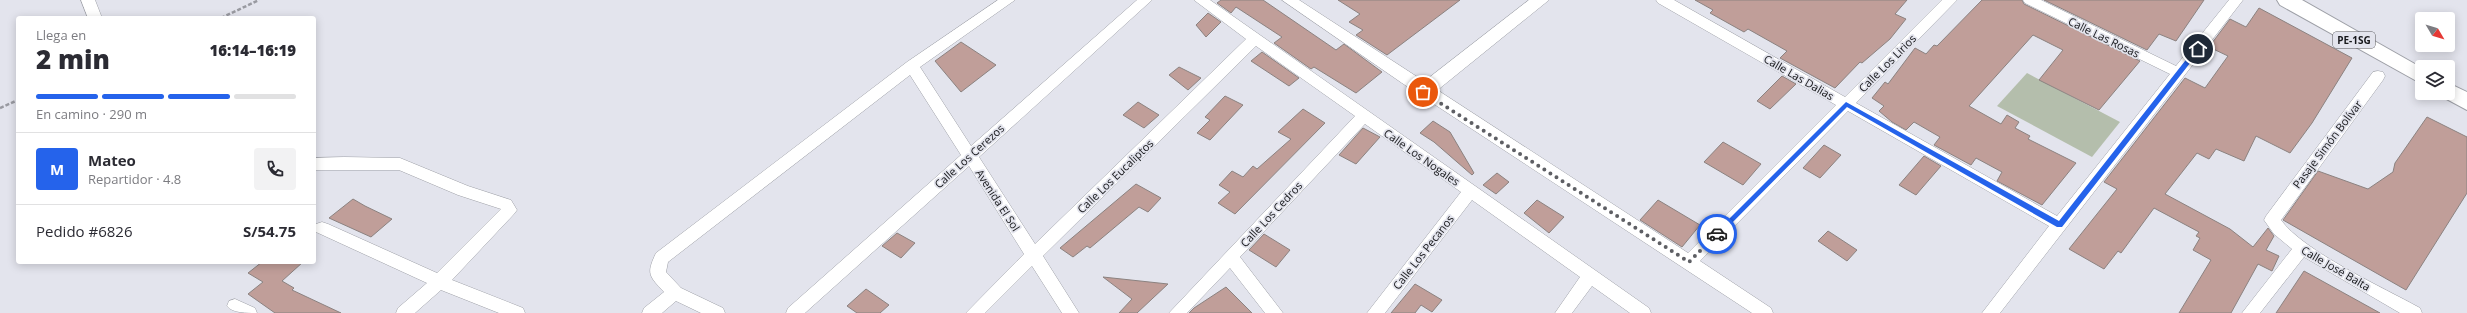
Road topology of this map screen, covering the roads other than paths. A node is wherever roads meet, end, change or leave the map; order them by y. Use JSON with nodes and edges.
{"nodes":[{"id":1,"x":88,"y":0,"type":"edge"},
{"id":2,"x":1008,"y":0,"type":"edge"},
{"id":3,"x":1145,"y":0,"type":"edge"},
{"id":4,"x":1201,"y":0,"type":"edge"},
{"id":5,"x":1289,"y":0,"type":"edge"},
{"id":6,"x":1520,"y":0,"type":"edge"},
{"id":7,"x":1540,"y":0,"type":"edge"},
{"id":8,"x":1663,"y":0,"type":"edge"},
{"id":9,"x":1950,"y":0,"type":"edge"},
{"id":10,"x":2030,"y":0,"type":"edge"},
{"id":11,"x":2236,"y":0,"type":"edge"},
{"id":12,"x":2287,"y":0,"type":"edge"},
{"id":13,"x":94,"y":16,"type":"edge"},
{"id":14,"x":1255,"y":39,"type":"junction"},
{"id":15,"x":912,"y":66,"type":"junction"},
{"id":16,"x":2178,"y":73,"type":"junction"},
{"id":17,"x":2415,"y":73,"type":"edge"},
{"id":18,"x":2378,"y":76,"type":"dead end"},
{"id":19,"x":1418,"y":88,"type":"junction"},
{"id":20,"x":2455,"y":96,"type":"edge"},
{"id":21,"x":2467,"y":102,"type":"edge"},
{"id":22,"x":1846,"y":104,"type":"junction"},
{"id":23,"x":1364,"y":116,"type":"junction"},
{"id":24,"x":969,"y":156,"type":"junction"},
{"id":25,"x":316,"y":164,"type":"edge"},
{"id":26,"x":1470,"y":191,"type":"junction"},
{"id":27,"x":2277,"y":212,"type":"joint"},
{"id":28,"x":2060,"y":225,"type":"junction"},
{"id":29,"x":322,"y":228,"type":"dead end"},
{"id":30,"x":2302,"y":248,"type":"junction"},
{"id":31,"x":1033,"y":255,"type":"junction"},
{"id":32,"x":1230,"y":257,"type":"junction"},
{"id":33,"x":1689,"y":262,"type":"junction"},
{"id":34,"x":1590,"y":276,"type":"junction"},
{"id":35,"x":440,"y":282,"type":"junction"},
{"id":36,"x":675,"y":293,"type":"junction"},
{"id":37,"x":404,"y":313,"type":"edge"},
{"id":38,"x":517,"y":313,"type":"edge"},
{"id":39,"x":650,"y":313,"type":"edge"},
{"id":40,"x":717,"y":313,"type":"edge"},
{"id":41,"x":794,"y":313,"type":"edge"},
{"id":42,"x":974,"y":313,"type":"edge"},
{"id":43,"x":1071,"y":313,"type":"edge"},
{"id":44,"x":1177,"y":313,"type":"edge"},
{"id":45,"x":1275,"y":313,"type":"edge"},
{"id":46,"x":1375,"y":313,"type":"edge"},
{"id":47,"x":1563,"y":313,"type":"edge"},
{"id":48,"x":1643,"y":313,"type":"edge"},
{"id":49,"x":1765,"y":313,"type":"edge"},
{"id":50,"x":1990,"y":313,"type":"edge"},
{"id":51,"x":2250,"y":313,"type":"edge"},
{"id":52,"x":2414,"y":313,"type":"edge"}],
"edges":[{"from":1,"to":13,"type":"street"},
{"from":2,"to":15,"type":"street"},
{"from":3,"to":24,"type":"street","name":"Calle Los Cerezos"},
{"from":4,"to":14,"type":"street","name":"Calle Los Nogales"},
{"from":5,"to":19,"type":"street"},
{"from":6,"to":19,"type":"street"},
{"from":7,"to":19,"type":"street"},
{"from":8,"to":22,"type":"street","name":"Calle Las Dalias"},
{"from":9,"to":22,"type":"street","name":"Calle Los Lirios"},
{"from":10,"to":16,"type":"street","name":"Calle Las Rosas"},
{"from":11,"to":16,"type":"street"},
{"from":12,"to":17,"type":"main road","number":"PE-1SG"},
{"from":14,"to":23,"type":"street","name":"Calle Los Nogales"},
{"from":14,"to":31,"type":"street","name":"Calle Los Eucaliptos"},
{"from":15,"to":24,"type":"street","name":"Avenida El Sol"},
{"from":15,"to":36,"type":"street"},
{"from":16,"to":28,"type":"street"},
{"from":18,"to":27,"type":"street","name":"Pasaje Simón Bolívar"},
{"from":19,"to":33,"type":"street"},
{"from":20,"to":21,"type":"main road"},
{"from":22,"to":28,"type":"street","name":"Calle Las Dalias"},
{"from":22,"to":33,"type":"street","name":"Calle Los Lirios"},
{"from":23,"to":26,"type":"street","name":"Calle Los Nogales"},
{"from":23,"to":32,"type":"street","name":"Calle Los Cedros"},
{"from":24,"to":31,"type":"street","name":"Avenida El Sol"},
{"from":24,"to":41,"type":"street","name":"Calle Los Cerezos"},
{"from":25,"to":35,"type":"street"},
{"from":26,"to":34,"type":"street","name":"Calle Los Nogales"},
{"from":26,"to":46,"type":"street","name":"Calle Los Pecanos"},
{"from":27,"to":30,"type":"street","name":"Calle José Balta"},
{"from":28,"to":50,"type":"street"},
{"from":29,"to":35,"type":"street"},
{"from":30,"to":51,"type":"street"},
{"from":30,"to":52,"type":"street","name":"Calle José Balta"},
{"from":31,"to":42,"type":"street","name":"Calle Los Eucaliptos"},
{"from":31,"to":43,"type":"street","name":"Avenida El Sol"},
{"from":32,"to":44,"type":"street","name":"Calle Los Cedros"},
{"from":32,"to":45,"type":"street"},
{"from":33,"to":49,"type":"street"},
{"from":34,"to":47,"type":"street"},
{"from":34,"to":48,"type":"street","name":"Calle Los Nogales"},
{"from":35,"to":37,"type":"street"},
{"from":35,"to":38,"type":"street"},
{"from":36,"to":39,"type":"street"},
{"from":36,"to":40,"type":"street"}]}
